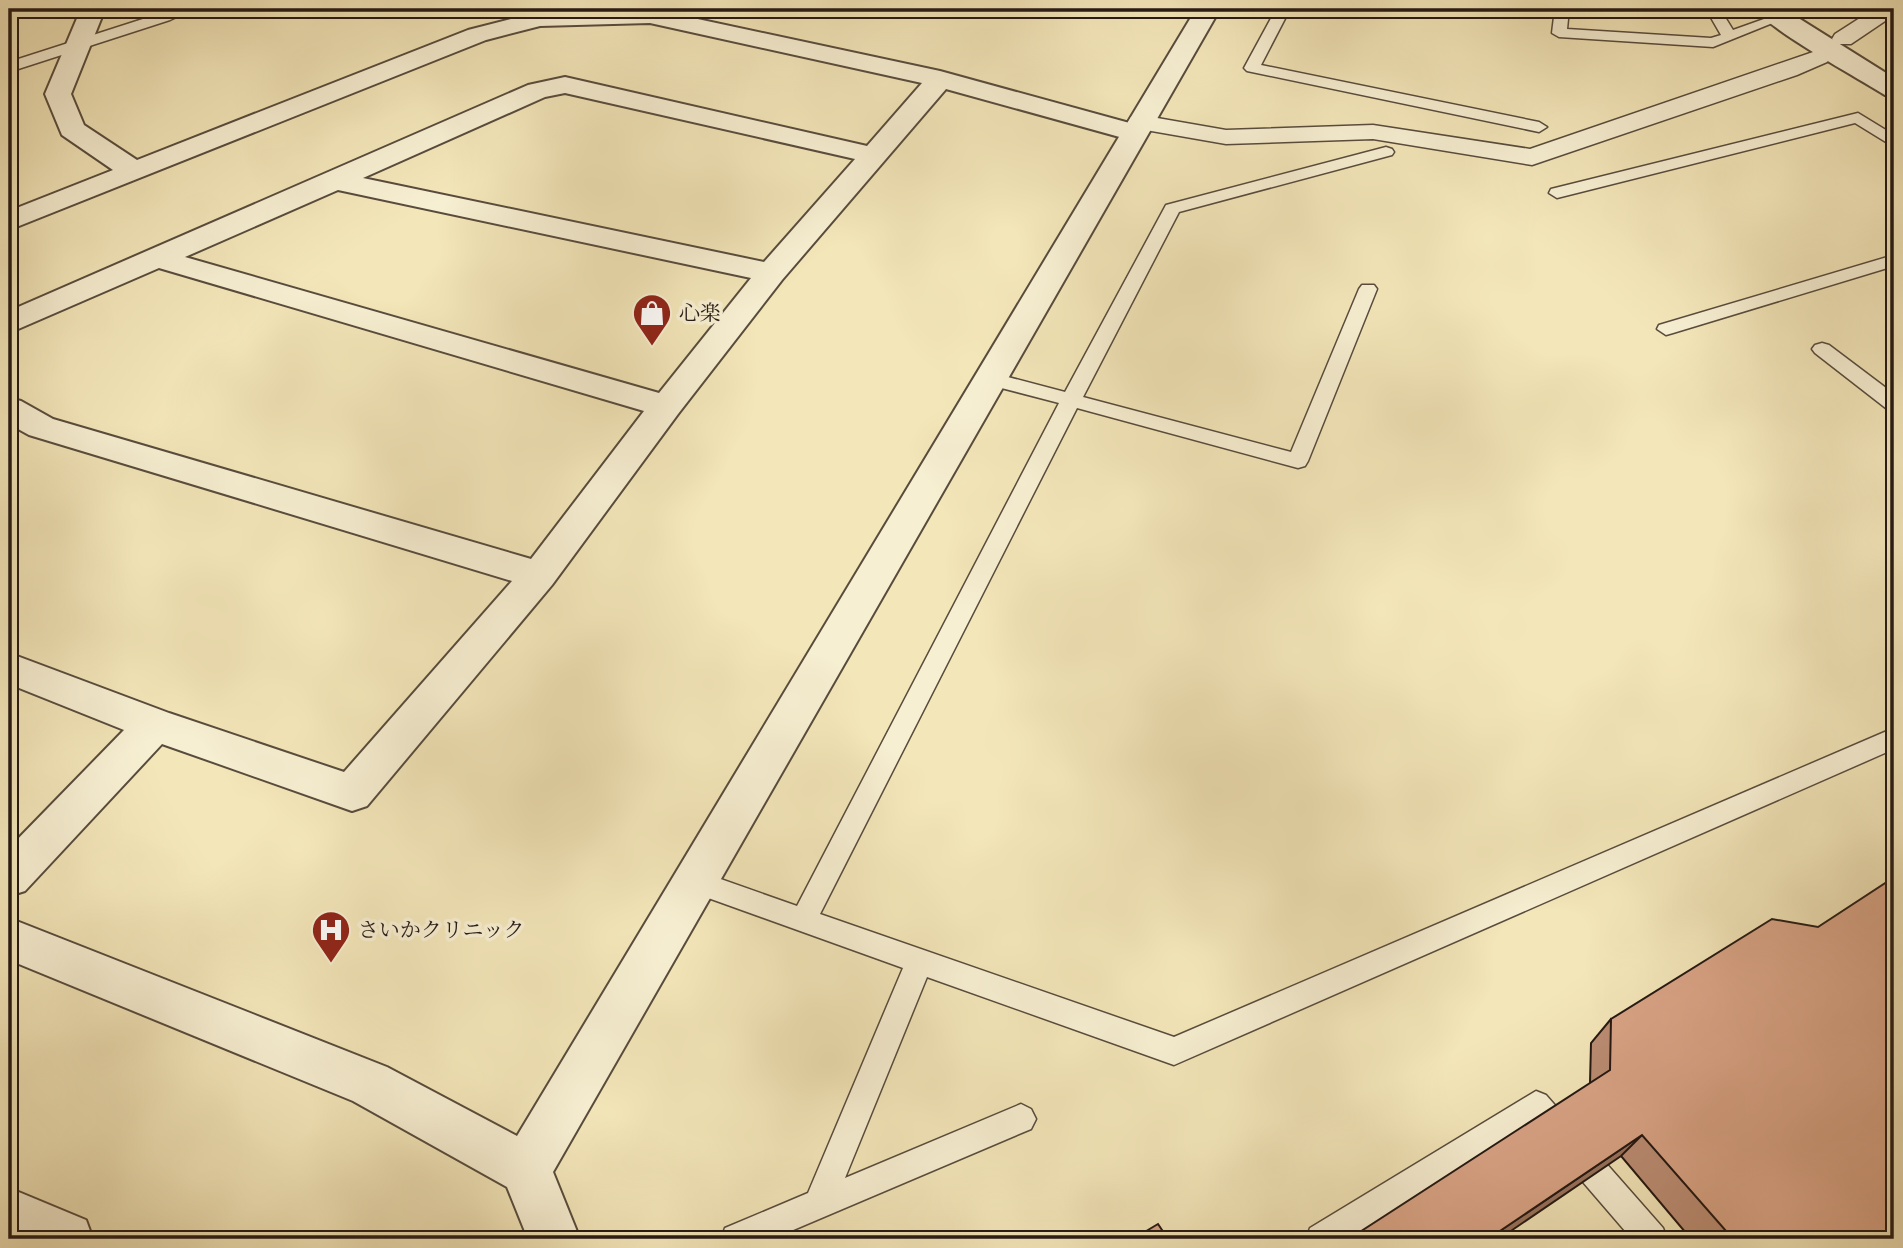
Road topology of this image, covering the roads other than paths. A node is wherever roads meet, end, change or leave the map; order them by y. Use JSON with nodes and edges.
{"nodes":[{"id":1,"x":84,"y":9,"type":"edge"},
{"id":2,"x":187,"y":9,"type":"edge"},
{"id":3,"x":1208,"y":9,"type":"edge"},
{"id":4,"x":1283,"y":9,"type":"edge"},
{"id":5,"x":1562,"y":9,"type":"edge"},
{"id":6,"x":1713,"y":9,"type":"edge"},
{"id":7,"x":1889,"y":9,"type":"edge"},
{"id":8,"x":654,"y":12,"type":"edge"},
{"id":9,"x":1773,"y":13,"type":"edge"},
{"id":10,"x":1728,"y":36,"type":"junction"},
{"id":11,"x":1843,"y":39,"type":"dead end"},
{"id":12,"x":78,"y":42,"type":"junction"},
{"id":13,"x":1819,"y":57,"type":"dead end"},
{"id":14,"x":9,"y":67,"type":"edge"},
{"id":15,"x":940,"y":79,"type":"junction"},
{"id":16,"x":1894,"y":89,"type":"edge"},
{"id":17,"x":1137,"y":127,"type":"junction"},
{"id":18,"x":1539,"y":127,"type":"dead end"},
{"id":19,"x":1894,"y":142,"type":"edge"},
{"id":20,"x":1386,"y":152,"type":"dead end"},
{"id":21,"x":872,"y":155,"type":"junction"},
{"id":22,"x":134,"y":172,"type":"junction"},
{"id":23,"x":338,"y":181,"type":"junction"},
{"id":24,"x":1557,"y":194,"type":"dead end"},
{"id":25,"x":9,"y":221,"type":"edge"},
{"id":26,"x":156,"y":258,"type":"junction"},
{"id":27,"x":1894,"y":260,"type":"edge"},
{"id":28,"x":771,"y":273,"type":"junction"},
{"id":29,"x":1368,"y":289,"type":"dead end"},
{"id":30,"x":9,"y":323,"type":"edge"},
{"id":31,"x":1666,"y":329,"type":"dead end"},
{"id":32,"x":1822,"y":349,"type":"dead end"},
{"id":33,"x":989,"y":378,"type":"junction"},
{"id":34,"x":1070,"y":400,"type":"junction"},
{"id":35,"x":1894,"y":404,"type":"edge"},
{"id":36,"x":666,"y":406,"type":"junction"},
{"id":37,"x":9,"y":409,"type":"edge"},
{"id":38,"x":539,"y":575,"type":"junction"},
{"id":39,"x":9,"y":668,"type":"edge"},
{"id":40,"x":155,"y":725,"type":"junction"},
{"id":41,"x":1894,"y":738,"type":"edge"},
{"id":42,"x":9,"y":877,"type":"edge"},
{"id":43,"x":695,"y":882,"type":"junction"},
{"id":44,"x":803,"y":920,"type":"junction"},
{"id":45,"x":9,"y":939,"type":"edge"},
{"id":46,"x":920,"y":961,"type":"junction"},
{"id":47,"x":1021,"y":1119,"type":"dead end"},
{"id":48,"x":526,"y":1169,"type":"junction"},
{"id":49,"x":820,"y":1202,"type":"junction"},
{"id":50,"x":9,"y":1214,"type":"edge"},
{"id":51,"x":66,"y":1239,"type":"edge"},
{"id":52,"x":554,"y":1239,"type":"edge"},
{"id":53,"x":736,"y":1239,"type":"edge"},
{"id":54,"x":1321,"y":1239,"type":"edge"},
{"id":55,"x":1652,"y":1239,"type":"edge"}],
"edges":[{"from":1,"to":12,"type":"street"},
{"from":2,"to":12,"type":"lane"},
{"from":3,"to":17,"type":"street"},
{"from":4,"to":18,"type":"lane"},
{"from":5,"to":10,"type":"lane"},
{"from":6,"to":10,"type":"lane"},
{"from":7,"to":11,"type":"street"},
{"from":8,"to":15,"type":"street"},
{"from":8,"to":22,"type":"street"},
{"from":9,"to":10,"type":"lane"},
{"from":9,"to":16,"type":"street"},
{"from":12,"to":14,"type":"lane"},
{"from":12,"to":22,"type":"street"},
{"from":13,"to":17,"type":"street"},
{"from":15,"to":17,"type":"street"},
{"from":15,"to":21,"type":"street"},
{"from":17,"to":33,"type":"street"},
{"from":19,"to":24,"type":"lane"},
{"from":20,"to":34,"type":"lane"},
{"from":21,"to":23,"type":"street"},
{"from":21,"to":28,"type":"street"},
{"from":22,"to":25,"type":"street"},
{"from":23,"to":26,"type":"street"},
{"from":23,"to":28,"type":"street"},
{"from":26,"to":30,"type":"street"},
{"from":26,"to":36,"type":"street"},
{"from":27,"to":31,"type":"lane"},
{"from":28,"to":36,"type":"street"},
{"from":29,"to":34,"type":"lane"},
{"from":32,"to":35,"type":"lane"},
{"from":33,"to":34,"type":"lane"},
{"from":33,"to":43,"type":"street"},
{"from":34,"to":44,"type":"lane"},
{"from":36,"to":38,"type":"street"},
{"from":37,"to":38,"type":"street"},
{"from":38,"to":40,"type":"street"},
{"from":39,"to":40,"type":"street"},
{"from":40,"to":42,"type":"street"},
{"from":41,"to":46,"type":"lane"},
{"from":43,"to":44,"type":"lane"},
{"from":43,"to":48,"type":"street"},
{"from":44,"to":46,"type":"lane"},
{"from":45,"to":48,"type":"street"},
{"from":46,"to":49,"type":"lane"},
{"from":47,"to":49,"type":"lane"},
{"from":48,"to":52,"type":"street"},
{"from":49,"to":53,"type":"lane"},
{"from":50,"to":51,"type":"street"},
{"from":54,"to":55,"type":"lane"}]}
